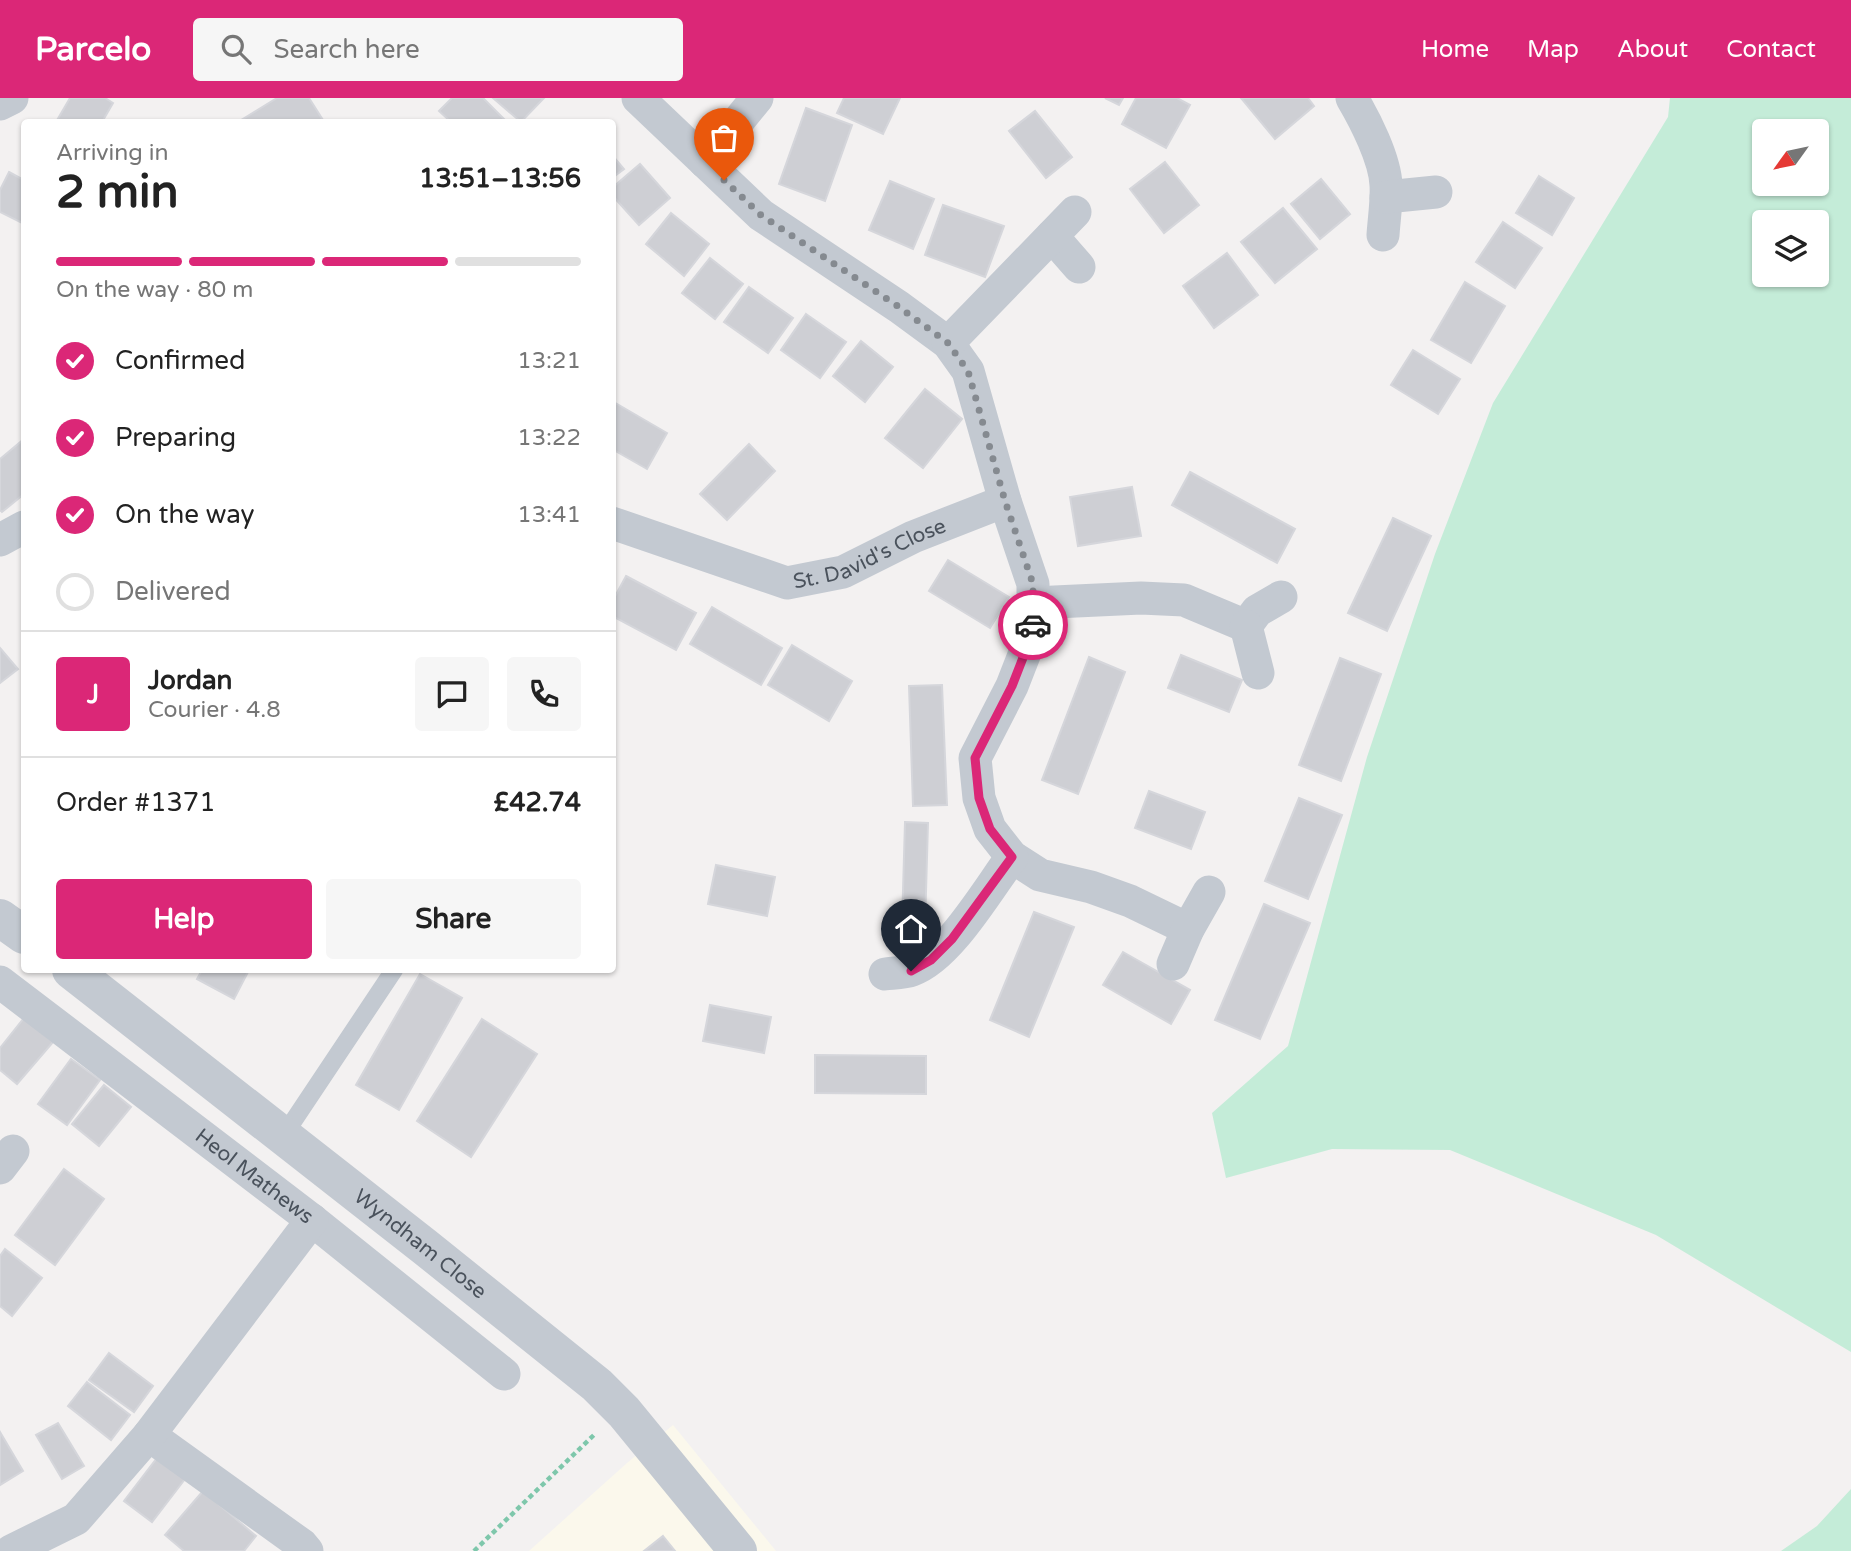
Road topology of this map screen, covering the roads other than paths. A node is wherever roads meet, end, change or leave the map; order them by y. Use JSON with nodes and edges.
{"nodes":[{"id":1,"x":12,"y":98,"type":"edge"},
{"id":2,"x":638,"y":98,"type":"edge"},
{"id":3,"x":757,"y":98,"type":"edge"},
{"id":4,"x":1352,"y":98,"type":"edge"},
{"id":5,"x":0,"y":104,"type":"edge"},
{"id":6,"x":705,"y":162,"type":"junction"},
{"id":7,"x":1436,"y":192,"type":"dead end"},
{"id":8,"x":1385,"y":197,"type":"junction"},
{"id":9,"x":1074,"y":212,"type":"dead end"},
{"id":10,"x":1383,"y":235,"type":"dead end"},
{"id":11,"x":1052,"y":236,"type":"junction"},
{"id":12,"x":1079,"y":268,"type":"dead end"},
{"id":13,"x":948,"y":343,"type":"junction"},
{"id":14,"x":1005,"y":501,"type":"junction"},
{"id":15,"x":616,"y":524,"type":"edge"},
{"id":16,"x":21,"y":529,"type":"edge"},
{"id":17,"x":0,"y":540,"type":"edge"},
{"id":18,"x":1281,"y":597,"type":"dead end"},
{"id":19,"x":1033,"y":603,"type":"junction"},
{"id":20,"x":1246,"y":626,"type":"junction"},
{"id":21,"x":1258,"y":673,"type":"dead end"},
{"id":22,"x":1012,"y":857,"type":"junction"},
{"id":23,"x":1209,"y":892,"type":"dead end"},
{"id":24,"x":0,"y":918,"type":"edge"},
{"id":25,"x":1188,"y":929,"type":"junction"},
{"id":26,"x":21,"y":933,"type":"edge"},
{"id":27,"x":1173,"y":964,"type":"dead end"},
{"id":28,"x":392,"y":973,"type":"edge"},
{"id":29,"x":885,"y":974,"type":"dead end"},
{"id":30,"x":91,"y":975,"type":"edge"},
{"id":31,"x":0,"y":982,"type":"edge"},
{"id":32,"x":284,"y":1135,"type":"junction"},
{"id":33,"x":312,"y":1220,"type":"junction"},
{"id":34,"x":505,"y":1374,"type":"dead end"},
{"id":35,"x":149,"y":1435,"type":"junction"},
{"id":36,"x":11,"y":1551,"type":"edge"},
{"id":37,"x":307,"y":1551,"type":"edge"},
{"id":38,"x":738,"y":1551,"type":"edge"}],
"edges":[{"from":1,"to":5,"type":"street"},
{"from":2,"to":6,"type":"street"},
{"from":3,"to":6,"type":"street"},
{"from":4,"to":8,"type":"street"},
{"from":6,"to":13,"type":"street"},
{"from":7,"to":8,"type":"street"},
{"from":8,"to":10,"type":"street"},
{"from":9,"to":11,"type":"street"},
{"from":11,"to":12,"type":"street"},
{"from":11,"to":13,"type":"street"},
{"from":13,"to":14,"type":"street"},
{"from":14,"to":15,"type":"street","name":"St. David's Close"},
{"from":14,"to":19,"type":"street"},
{"from":16,"to":17,"type":"street"},
{"from":18,"to":20,"type":"street"},
{"from":19,"to":20,"type":"street"},
{"from":19,"to":22,"type":"street"},
{"from":20,"to":21,"type":"street"},
{"from":22,"to":25,"type":"street"},
{"from":22,"to":29,"type":"street"},
{"from":23,"to":25,"type":"street"},
{"from":24,"to":26,"type":"street"},
{"from":25,"to":27,"type":"street"},
{"from":28,"to":32,"type":"lane"},
{"from":30,"to":32,"type":"street","name":"Wyndham Close"},
{"from":31,"to":33,"type":"street","name":"Heol Mathews"},
{"from":32,"to":38,"type":"street","name":"Wyndham Close"},
{"from":33,"to":34,"type":"street","name":"Heol Mathews"},
{"from":33,"to":35,"type":"street"},
{"from":35,"to":36,"type":"street"},
{"from":35,"to":37,"type":"street"}]}
